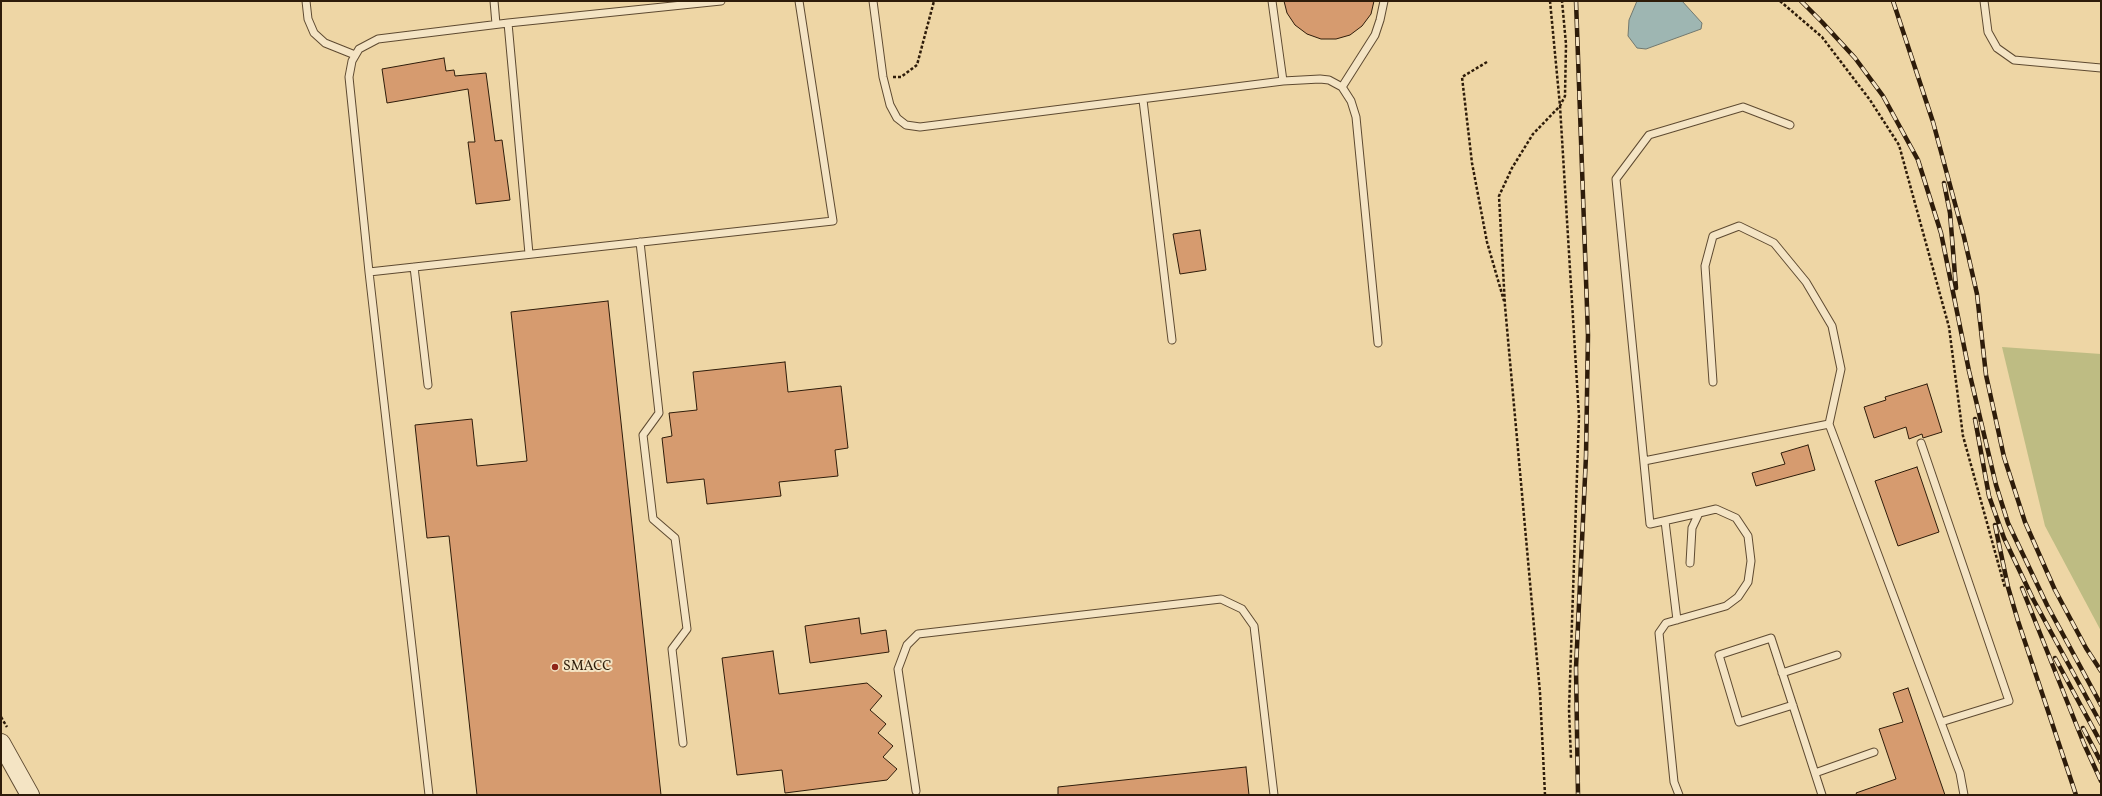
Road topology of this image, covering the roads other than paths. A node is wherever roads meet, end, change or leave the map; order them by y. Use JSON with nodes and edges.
{"nodes":[{"id":1,"x":306,"y":1,"type":"edge"},
{"id":2,"x":494,"y":1,"type":"edge"},
{"id":3,"x":721,"y":1,"type":"edge"},
{"id":4,"x":799,"y":1,"type":"edge"},
{"id":5,"x":873,"y":1,"type":"edge"},
{"id":6,"x":1272,"y":1,"type":"edge"},
{"id":7,"x":1384,"y":1,"type":"edge"},
{"id":8,"x":1984,"y":1,"type":"edge"},
{"id":9,"x":508,"y":23,"type":"junction"},
{"id":10,"x":496,"y":24,"type":"junction"},
{"id":11,"x":355,"y":55,"type":"junction"},
{"id":12,"x":2101,"y":68,"type":"edge"},
{"id":13,"x":1283,"y":81,"type":"junction"},
{"id":14,"x":1342,"y":87,"type":"junction"},
{"id":15,"x":1143,"y":100,"type":"junction"},
{"id":16,"x":1790,"y":125,"type":"dead end"},
{"id":17,"x":640,"y":242,"type":"junction"},
{"id":18,"x":529,"y":254,"type":"junction"},
{"id":19,"x":414,"y":267,"type":"junction"},
{"id":20,"x":368,"y":272,"type":"junction"},
{"id":21,"x":1172,"y":340,"type":"dead end"},
{"id":22,"x":1378,"y":342,"type":"dead end"},
{"id":23,"x":1713,"y":382,"type":"dead end"},
{"id":24,"x":428,"y":385,"type":"dead end"},
{"id":25,"x":1829,"y":424,"type":"junction"},
{"id":26,"x":1921,"y":443,"type":"dead end"},
{"id":27,"x":1644,"y":462,"type":"junction"},
{"id":28,"x":1699,"y":513,"type":"junction"},
{"id":29,"x":1665,"y":521,"type":"junction"},
{"id":30,"x":1690,"y":563,"type":"dead end"},
{"id":31,"x":1677,"y":620,"type":"junction"},
{"id":32,"x":1837,"y":655,"type":"dead end"},
{"id":33,"x":1782,"y":673,"type":"junction"},
{"id":34,"x":1793,"y":705,"type":"junction"},
{"id":35,"x":1941,"y":722,"type":"junction"},
{"id":36,"x":1,"y":743,"type":"edge"},
{"id":37,"x":683,"y":743,"type":"dead end"},
{"id":38,"x":1874,"y":752,"type":"dead end"},
{"id":39,"x":1815,"y":773,"type":"junction"},
{"id":40,"x":916,"y":791,"type":"dead end"},
{"id":41,"x":30,"y":795,"type":"edge"},
{"id":42,"x":429,"y":795,"type":"edge"},
{"id":43,"x":1274,"y":795,"type":"edge"},
{"id":44,"x":1679,"y":795,"type":"edge"},
{"id":45,"x":1822,"y":795,"type":"edge"},
{"id":46,"x":1964,"y":795,"type":"edge"}],
"edges":[{"from":1,"to":11,"type":"lane"},
{"from":2,"to":10,"type":"lane"},
{"from":3,"to":9,"type":"lane"},
{"from":4,"to":17,"type":"lane"},
{"from":5,"to":15,"type":"lane"},
{"from":6,"to":13,"type":"lane"},
{"from":7,"to":14,"type":"lane"},
{"from":8,"to":12,"type":"lane"},
{"from":9,"to":10,"type":"lane"},
{"from":9,"to":18,"type":"lane"},
{"from":10,"to":11,"type":"lane"},
{"from":11,"to":20,"type":"lane"},
{"from":13,"to":14,"type":"lane"},
{"from":13,"to":15,"type":"lane"},
{"from":14,"to":22,"type":"lane"},
{"from":15,"to":21,"type":"lane"},
{"from":16,"to":27,"type":"lane"},
{"from":17,"to":18,"type":"lane"},
{"from":17,"to":37,"type":"lane"},
{"from":18,"to":19,"type":"lane"},
{"from":19,"to":20,"type":"lane"},
{"from":19,"to":24,"type":"lane"},
{"from":20,"to":42,"type":"lane"},
{"from":23,"to":25,"type":"lane"},
{"from":25,"to":27,"type":"lane"},
{"from":25,"to":35,"type":"lane"},
{"from":26,"to":35,"type":"lane"},
{"from":27,"to":29,"type":"lane"},
{"from":28,"to":29,"type":"lane"},
{"from":28,"to":30,"type":"lane"},
{"from":28,"to":31,"type":"lane"},
{"from":29,"to":31,"type":"lane"},
{"from":31,"to":44,"type":"lane"},
{"from":32,"to":33,"type":"lane"},
{"from":33,"to":34,"type":"lane"},
{"from":33,"to":34,"type":"lane"},
{"from":34,"to":39,"type":"lane"},
{"from":35,"to":46,"type":"lane"},
{"from":36,"to":41,"type":"street"},
{"from":38,"to":39,"type":"lane"},
{"from":39,"to":45,"type":"lane"},
{"from":40,"to":43,"type":"lane"}]}
